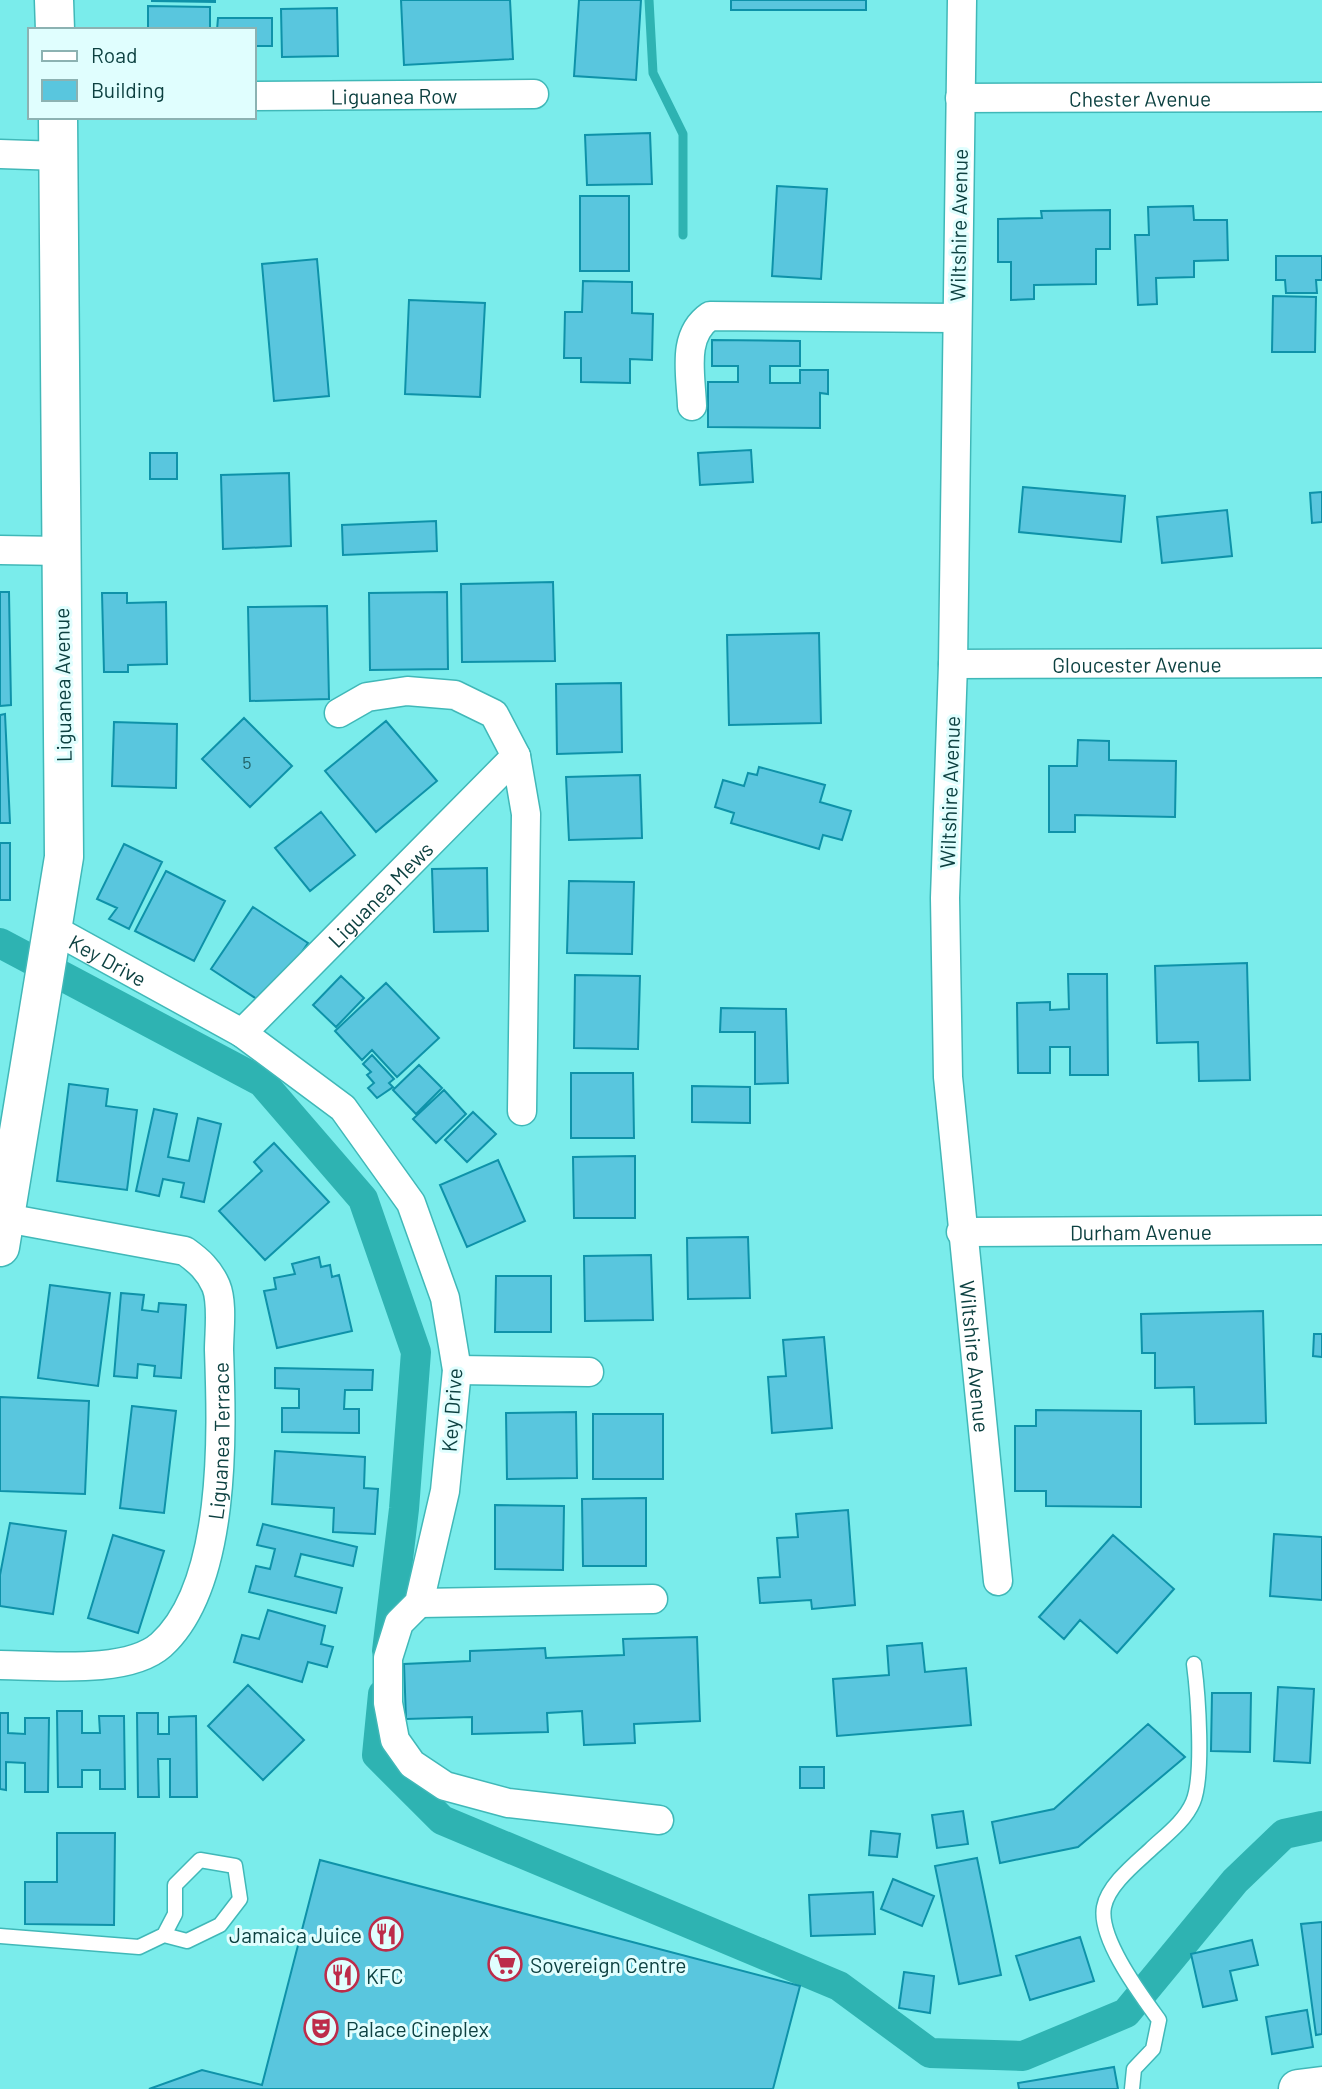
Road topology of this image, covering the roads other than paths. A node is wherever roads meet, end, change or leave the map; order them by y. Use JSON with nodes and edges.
{"nodes":[{"id":1,"x":54,"y":0,"type":"edge"},
{"id":2,"x":962,"y":0,"type":"edge"},
{"id":3,"x":55,"y":28,"type":"edge"},
{"id":4,"x":534,"y":94,"type":"dead end"},
{"id":5,"x":256,"y":96,"type":"edge"},
{"id":6,"x":1322,"y":97,"type":"edge"},
{"id":7,"x":960,"y":98,"type":"junction"},
{"id":8,"x":58,"y":119,"type":"edge"},
{"id":9,"x":0,"y":154,"type":"edge"},
{"id":10,"x":60,"y":156,"type":"junction"},
{"id":11,"x":956,"y":318,"type":"junction"},
{"id":12,"x":692,"y":406,"type":"dead end"},
{"id":13,"x":0,"y":550,"type":"edge"},
{"id":14,"x":61,"y":551,"type":"junction"},
{"id":15,"x":1322,"y":663,"type":"edge"},
{"id":16,"x":953,"y":664,"type":"junction"},
{"id":17,"x":339,"y":713,"type":"dead end"},
{"id":18,"x":516,"y":755,"type":"junction"},
{"id":19,"x":52,"y":935,"type":"junction"},
{"id":20,"x":242,"y":1033,"type":"junction"},
{"id":21,"x":522,"y":1111,"type":"dead end"},
{"id":22,"x":1322,"y":1230,"type":"edge"},
{"id":23,"x":961,"y":1232,"type":"junction"},
{"id":24,"x":3,"y":1233,"type":"edge"},
{"id":25,"x":457,"y":1370,"type":"junction"},
{"id":26,"x":589,"y":1372,"type":"dead end"},
{"id":27,"x":998,"y":1581,"type":"dead end"},
{"id":28,"x":653,"y":1599,"type":"dead end"},
{"id":29,"x":419,"y":1603,"type":"junction"},
{"id":30,"x":1194,"y":1664,"type":"dead end"},
{"id":31,"x":0,"y":1665,"type":"edge"},
{"id":32,"x":659,"y":1820,"type":"dead end"},
{"id":33,"x":164,"y":1935,"type":"junction"},
{"id":34,"x":0,"y":1936,"type":"edge"},
{"id":35,"x":1322,"y":2086,"type":"edge"},
{"id":36,"x":1132,"y":2089,"type":"edge"},
{"id":37,"x":1298,"y":2089,"type":"edge"}],
"edges":[{"from":1,"to":3,"type":"main road"},
{"from":2,"to":7,"type":"street","name":"Wiltshire Avenue"},
{"from":4,"to":5,"type":"street","name":"Liguanea Row"},
{"from":6,"to":7,"type":"street","name":"Chester Avenue"},
{"from":7,"to":11,"type":"street","name":"Wiltshire Avenue"},
{"from":8,"to":10,"type":"main road","name":"Liguanea Avenue"},
{"from":9,"to":10,"type":"street"},
{"from":10,"to":14,"type":"main road","name":"Liguanea Avenue"},
{"from":11,"to":12,"type":"street"},
{"from":11,"to":16,"type":"street","name":"Wiltshire Avenue"},
{"from":13,"to":14,"type":"street"},
{"from":14,"to":19,"type":"main road","name":"Liguanea Avenue"},
{"from":15,"to":16,"type":"street","name":"Gloucester Avenue"},
{"from":16,"to":23,"type":"street","name":"Wiltshire Avenue"},
{"from":17,"to":18,"type":"street"},
{"from":18,"to":20,"type":"street","name":"Liguanea Mews"},
{"from":18,"to":21,"type":"street"},
{"from":19,"to":20,"type":"street","name":"Key Drive"},
{"from":19,"to":24,"type":"main road","name":"Liguanea Avenue"},
{"from":20,"to":25,"type":"street","name":"Key Drive"},
{"from":22,"to":23,"type":"street","name":"Durham Avenue"},
{"from":23,"to":27,"type":"street","name":"Wiltshire Avenue"},
{"from":24,"to":31,"type":"street","name":"Liguanea Terrace"},
{"from":25,"to":26,"type":"street"},
{"from":25,"to":29,"type":"street","name":"Key Drive"},
{"from":28,"to":29,"type":"street"},
{"from":29,"to":32,"type":"street","name":"Key Drive"},
{"from":30,"to":36,"type":"lane"},
{"from":33,"to":33,"type":"lane"},
{"from":33,"to":34,"type":"lane"},
{"from":35,"to":37,"type":"main road"}]}
